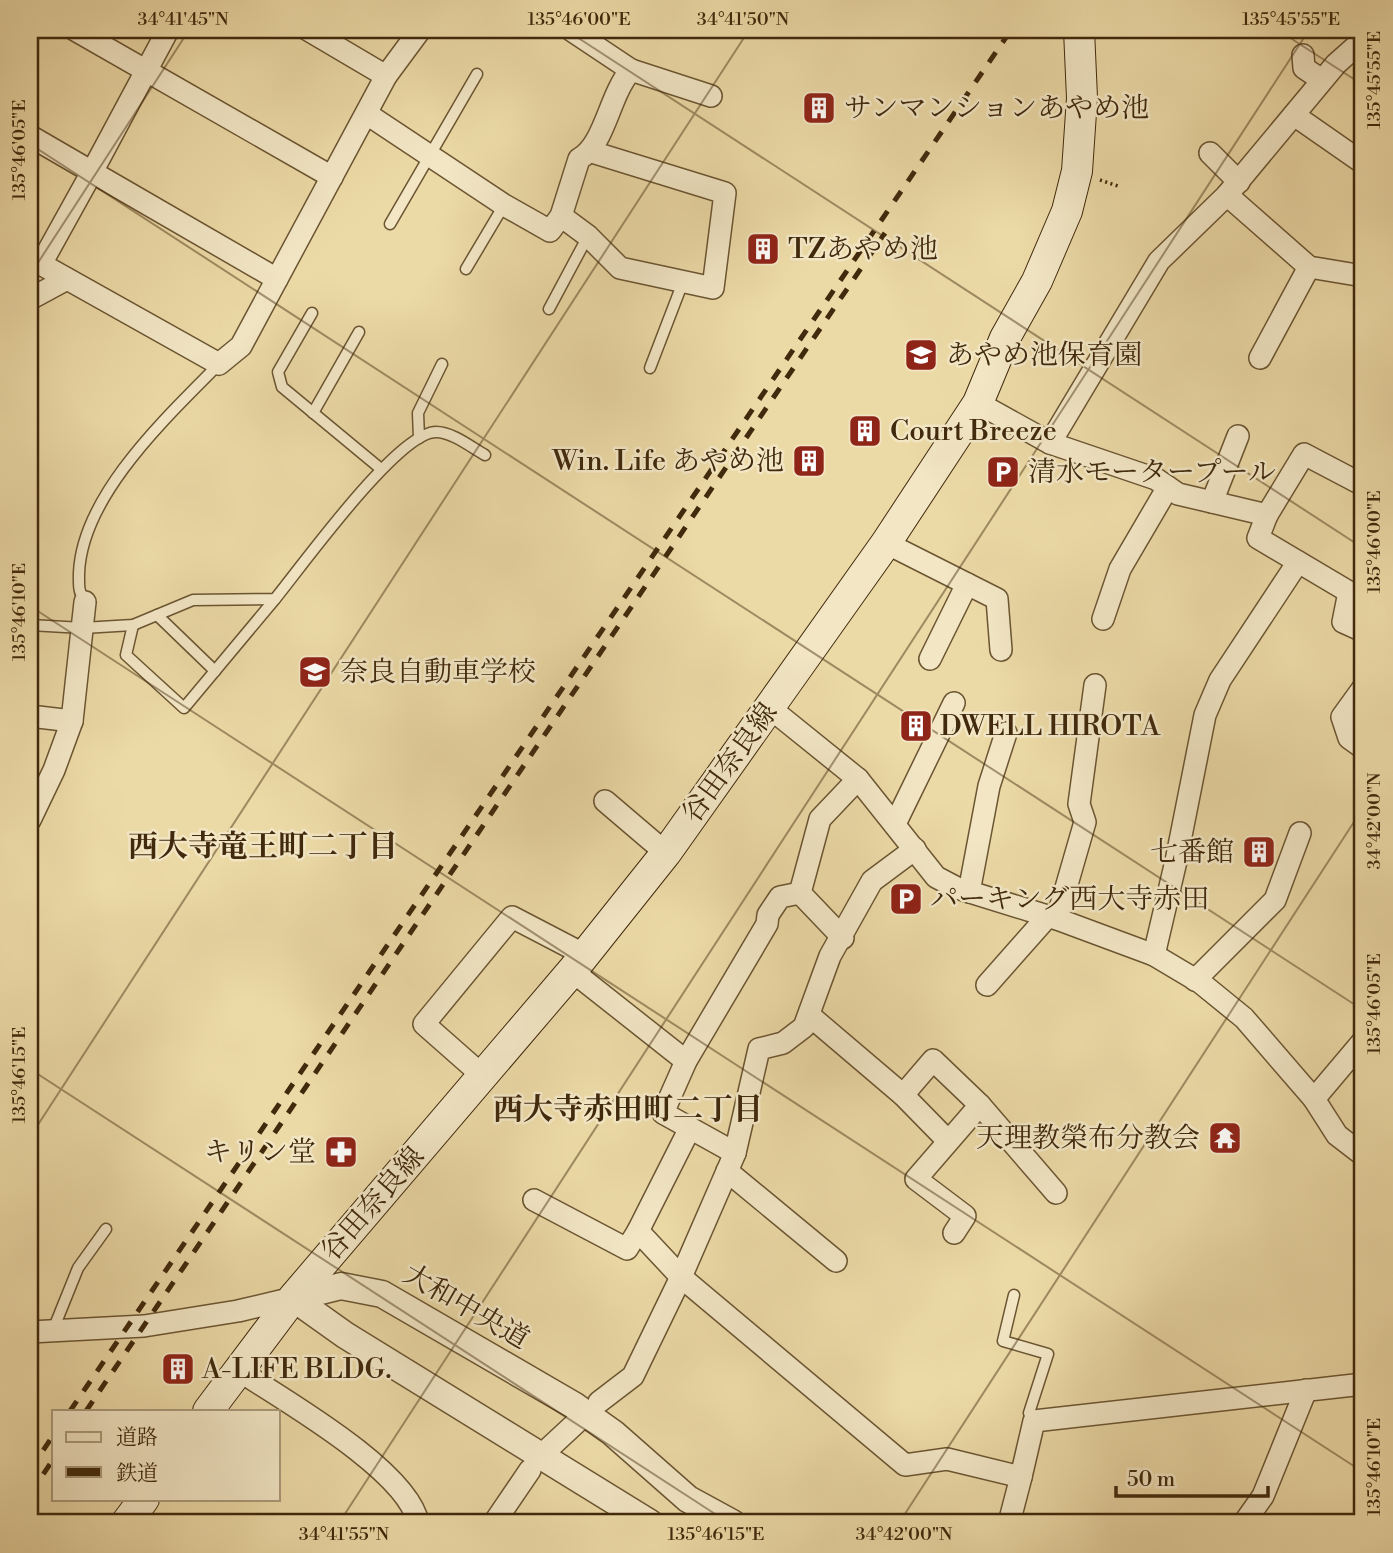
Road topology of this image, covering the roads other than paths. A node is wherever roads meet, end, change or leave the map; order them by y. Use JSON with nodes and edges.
{"nodes":[{"id":1,"x":75,"y":30,"type":"edge"},
{"id":2,"x":168,"y":30,"type":"edge"},
{"id":3,"x":308,"y":30,"type":"edge"},
{"id":4,"x":420,"y":30,"type":"edge"},
{"id":5,"x":571,"y":30,"type":"edge"},
{"id":6,"x":1079,"y":30,"type":"edge"},
{"id":7,"x":1363,"y":40,"type":"edge"},
{"id":8,"x":1303,"y":55,"type":"dead end"},
{"id":9,"x":631,"y":70,"type":"junction"},
{"id":10,"x":146,"y":71,"type":"junction"},
{"id":11,"x":477,"y":74,"type":"dead end"},
{"id":12,"x":386,"y":76,"type":"junction"},
{"id":13,"x":1322,"y":80,"type":"junction"},
{"id":14,"x":711,"y":96,"type":"dead end"},
{"id":15,"x":367,"y":114,"type":"junction"},
{"id":16,"x":1294,"y":115,"type":"junction"},
{"id":17,"x":30,"y":136,"type":"edge"},
{"id":18,"x":592,"y":152,"type":"junction"},
{"id":19,"x":1210,"y":153,"type":"dead end"},
{"id":20,"x":429,"y":154,"type":"junction"},
{"id":21,"x":1363,"y":163,"type":"edge"},
{"id":22,"x":92,"y":172,"type":"junction"},
{"id":23,"x":332,"y":177,"type":"junction"},
{"id":24,"x":1233,"y":188,"type":"junction"},
{"id":25,"x":504,"y":205,"type":"junction"},
{"id":26,"x":561,"y":216,"type":"junction"},
{"id":27,"x":390,"y":223,"type":"dead end"},
{"id":28,"x":588,"y":236,"type":"junction"},
{"id":29,"x":35,"y":261,"type":"edge"},
{"id":30,"x":1309,"y":267,"type":"junction"},
{"id":31,"x":466,"y":269,"type":"dead end"},
{"id":32,"x":1363,"y":276,"type":"edge"},
{"id":33,"x":67,"y":279,"type":"junction"},
{"id":34,"x":277,"y":279,"type":"junction"},
{"id":35,"x":684,"y":282,"type":"junction"},
{"id":36,"x":30,"y":299,"type":"edge"},
{"id":37,"x":549,"y":309,"type":"dead end"},
{"id":38,"x":312,"y":313,"type":"dead end"},
{"id":39,"x":359,"y":332,"type":"dead end"},
{"id":40,"x":1261,"y":358,"type":"dead end"},
{"id":41,"x":219,"y":364,"type":"junction"},
{"id":42,"x":442,"y":364,"type":"dead end"},
{"id":43,"x":650,"y":368,"type":"dead end"},
{"id":44,"x":978,"y":403,"type":"junction"},
{"id":45,"x":313,"y":413,"type":"junction"},
{"id":46,"x":1238,"y":436,"type":"dead end"},
{"id":47,"x":419,"y":438,"type":"junction"},
{"id":48,"x":1050,"y":443,"type":"junction"},
{"id":49,"x":485,"y":455,"type":"dead end"},
{"id":50,"x":381,"y":469,"type":"junction"},
{"id":51,"x":1362,"y":480,"type":"edge"},
{"id":52,"x":1168,"y":487,"type":"junction"},
{"id":53,"x":1212,"y":502,"type":"junction"},
{"id":54,"x":1266,"y":515,"type":"junction"},
{"id":55,"x":886,"y":543,"type":"junction"},
{"id":56,"x":1298,"y":562,"type":"junction"},
{"id":57,"x":967,"y":584,"type":"junction"},
{"id":58,"x":275,"y":599,"type":"junction"},
{"id":59,"x":85,"y":602,"type":"joint"},
{"id":60,"x":157,"y":615,"type":"junction"},
{"id":61,"x":1103,"y":619,"type":"dead end"},
{"id":62,"x":30,"y":625,"type":"edge"},
{"id":63,"x":133,"y":625,"type":"junction"},
{"id":64,"x":83,"y":628,"type":"junction"},
{"id":65,"x":1363,"y":631,"type":"edge"},
{"id":66,"x":1001,"y":650,"type":"dead end"},
{"id":67,"x":930,"y":659,"type":"dead end"},
{"id":68,"x":215,"y":671,"type":"junction"},
{"id":69,"x":1095,"y":685,"type":"dead end"},
{"id":70,"x":1363,"y":688,"type":"edge"},
{"id":71,"x":954,"y":703,"type":"dead end"},
{"id":72,"x":770,"y":708,"type":"junction"},
{"id":73,"x":30,"y":716,"type":"edge"},
{"id":74,"x":72,"y":721,"type":"junction"},
{"id":75,"x":1006,"y":733,"type":"dead end"},
{"id":76,"x":1363,"y":748,"type":"edge"},
{"id":77,"x":858,"y":779,"type":"junction"},
{"id":78,"x":605,"y":801,"type":"dead end"},
{"id":79,"x":30,"y":820,"type":"edge"},
{"id":80,"x":895,"y":824,"type":"junction"},
{"id":81,"x":1300,"y":833,"type":"dead end"},
{"id":82,"x":915,"y":849,"type":"junction"},
{"id":83,"x":666,"y":853,"type":"junction"},
{"id":84,"x":969,"y":892,"type":"junction"},
{"id":85,"x":800,"y":893,"type":"junction"},
{"id":86,"x":1053,"y":918,"type":"junction"},
{"id":87,"x":843,"y":938,"type":"junction"},
{"id":88,"x":1154,"y":955,"type":"junction"},
{"id":89,"x":578,"y":963,"type":"junction"},
{"id":90,"x":1195,"y":980,"type":"junction"},
{"id":91,"x":987,"y":985,"type":"dead end"},
{"id":92,"x":809,"y":1015,"type":"junction"},
{"id":93,"x":1363,"y":1041,"type":"edge"},
{"id":94,"x":686,"y":1061,"type":"junction"},
{"id":95,"x":483,"y":1076,"type":"junction"},
{"id":96,"x":903,"y":1095,"type":"junction"},
{"id":97,"x":1314,"y":1099,"type":"junction"},
{"id":98,"x":980,"y":1105,"type":"junction"},
{"id":99,"x":690,"y":1128,"type":"junction"},
{"id":100,"x":948,"y":1141,"type":"junction"},
{"id":101,"x":1363,"y":1155,"type":"edge"},
{"id":102,"x":731,"y":1162,"type":"junction"},
{"id":103,"x":1056,"y":1193,"type":"dead end"},
{"id":104,"x":534,"y":1200,"type":"dead end"},
{"id":105,"x":106,"y":1229,"type":"dead end"},
{"id":106,"x":638,"y":1231,"type":"junction"},
{"id":107,"x":954,"y":1233,"type":"dead end"},
{"id":108,"x":836,"y":1261,"type":"dead end"},
{"id":109,"x":681,"y":1278,"type":"junction"},
{"id":110,"x":1014,"y":1295,"type":"dead end"},
{"id":111,"x":293,"y":1298,"type":"junction"},
{"id":112,"x":53,"y":1330,"type":"junction"},
{"id":113,"x":30,"y":1332,"type":"edge"},
{"id":114,"x":238,"y":1370,"type":"junction"},
{"id":115,"x":1363,"y":1384,"type":"edge"},
{"id":116,"x":1306,"y":1391,"type":"junction"},
{"id":117,"x":599,"y":1402,"type":"dead end"},
{"id":118,"x":209,"y":1410,"type":"edge"},
{"id":119,"x":1034,"y":1421,"type":"junction"},
{"id":120,"x":577,"y":1422,"type":"dead end"},
{"id":121,"x":549,"y":1448,"type":"dead end"},
{"id":122,"x":530,"y":1470,"type":"dead end"},
{"id":123,"x":1021,"y":1477,"type":"junction"},
{"id":124,"x":143,"y":1500,"type":"edge"},
{"id":125,"x":126,"y":1523,"type":"edge"},
{"id":126,"x":418,"y":1523,"type":"edge"},
{"id":127,"x":494,"y":1523,"type":"edge"},
{"id":128,"x":650,"y":1523,"type":"edge"},
{"id":129,"x":732,"y":1523,"type":"edge"},
{"id":130,"x":1009,"y":1523,"type":"edge"},
{"id":131,"x":1244,"y":1523,"type":"edge"}],
"edges":[{"from":1,"to":10,"type":"street"},
{"from":2,"to":10,"type":"street"},
{"from":3,"to":12,"type":"street"},
{"from":4,"to":12,"type":"street"},
{"from":5,"to":9,"type":"street"},
{"from":6,"to":44,"type":"main road","name":"谷田奈良線"},
{"from":7,"to":13,"type":"street"},
{"from":8,"to":13,"type":"street"},
{"from":9,"to":14,"type":"street"},
{"from":9,"to":18,"type":"street"},
{"from":10,"to":22,"type":"street"},
{"from":10,"to":23,"type":"street"},
{"from":11,"to":20,"type":"lane"},
{"from":12,"to":15,"type":"street"},
{"from":13,"to":16,"type":"street"},
{"from":15,"to":20,"type":"street"},
{"from":15,"to":23,"type":"street"},
{"from":16,"to":21,"type":"street"},
{"from":16,"to":24,"type":"street"},
{"from":17,"to":22,"type":"street"},
{"from":18,"to":26,"type":"street"},
{"from":18,"to":35,"type":"street"},
{"from":19,"to":24,"type":"street"},
{"from":20,"to":25,"type":"street"},
{"from":20,"to":27,"type":"lane"},
{"from":22,"to":29,"type":"street"},
{"from":22,"to":34,"type":"street"},
{"from":23,"to":34,"type":"street"},
{"from":24,"to":30,"type":"street"},
{"from":24,"to":48,"type":"street"},
{"from":25,"to":26,"type":"street"},
{"from":25,"to":31,"type":"lane"},
{"from":26,"to":28,"type":"street"},
{"from":28,"to":35,"type":"street"},
{"from":28,"to":37,"type":"lane"},
{"from":29,"to":33,"type":"street"},
{"from":30,"to":32,"type":"street"},
{"from":30,"to":40,"type":"street"},
{"from":33,"to":36,"type":"street"},
{"from":33,"to":41,"type":"street"},
{"from":34,"to":41,"type":"street"},
{"from":35,"to":43,"type":"lane"},
{"from":38,"to":45,"type":"lane"},
{"from":39,"to":45,"type":"lane"},
{"from":41,"to":59,"type":"lane"},
{"from":42,"to":47,"type":"lane"},
{"from":44,"to":48,"type":"street"},
{"from":44,"to":55,"type":"main road","name":"谷田奈良線"},
{"from":45,"to":50,"type":"lane"},
{"from":46,"to":53,"type":"street"},
{"from":47,"to":49,"type":"lane"},
{"from":47,"to":50,"type":"lane"},
{"from":48,"to":52,"type":"street"},
{"from":50,"to":58,"type":"lane"},
{"from":51,"to":54,"type":"street"},
{"from":52,"to":53,"type":"street"},
{"from":52,"to":61,"type":"street"},
{"from":53,"to":54,"type":"street"},
{"from":54,"to":56,"type":"street"},
{"from":55,"to":57,"type":"street"},
{"from":55,"to":72,"type":"main road","name":"谷田奈良線"},
{"from":56,"to":65,"type":"street"},
{"from":56,"to":88,"type":"street"},
{"from":57,"to":66,"type":"street"},
{"from":57,"to":67,"type":"street"},
{"from":58,"to":60,"type":"lane"},
{"from":58,"to":68,"type":"lane"},
{"from":59,"to":64,"type":"street"},
{"from":60,"to":63,"type":"lane"},
{"from":60,"to":68,"type":"lane"},
{"from":62,"to":64,"type":"lane"},
{"from":63,"to":64,"type":"lane"},
{"from":63,"to":68,"type":"lane"},
{"from":64,"to":74,"type":"street"},
{"from":69,"to":86,"type":"street"},
{"from":70,"to":76,"type":"street"},
{"from":71,"to":80,"type":"street"},
{"from":72,"to":77,"type":"street"},
{"from":72,"to":83,"type":"main road","name":"谷田奈良線"},
{"from":73,"to":74,"type":"street"},
{"from":74,"to":79,"type":"street"},
{"from":75,"to":84,"type":"street"},
{"from":77,"to":80,"type":"street"},
{"from":77,"to":85,"type":"street"},
{"from":78,"to":83,"type":"street"},
{"from":80,"to":82,"type":"street"},
{"from":81,"to":90,"type":"street"},
{"from":82,"to":84,"type":"street"},
{"from":82,"to":87,"type":"street"},
{"from":83,"to":89,"type":"main road","name":"谷田奈良線"},
{"from":84,"to":86,"type":"street"},
{"from":85,"to":87,"type":"street"},
{"from":85,"to":94,"type":"street"},
{"from":86,"to":88,"type":"street"},
{"from":86,"to":91,"type":"street"},
{"from":87,"to":92,"type":"street"},
{"from":88,"to":90,"type":"street"},
{"from":89,"to":94,"type":"street"},
{"from":89,"to":95,"type":"main road","name":"谷田奈良線"},
{"from":89,"to":95,"type":"street"},
{"from":90,"to":97,"type":"street"},
{"from":92,"to":96,"type":"street"},
{"from":92,"to":102,"type":"street"},
{"from":93,"to":97,"type":"street"},
{"from":94,"to":99,"type":"street"},
{"from":95,"to":111,"type":"main road","name":"谷田奈良線"},
{"from":96,"to":98,"type":"street"},
{"from":96,"to":100,"type":"street"},
{"from":97,"to":101,"type":"street"},
{"from":98,"to":100,"type":"street"},
{"from":98,"to":103,"type":"street"},
{"from":99,"to":102,"type":"street"},
{"from":99,"to":106,"type":"street"},
{"from":100,"to":107,"type":"street"},
{"from":102,"to":108,"type":"street"},
{"from":102,"to":109,"type":"street"},
{"from":104,"to":106,"type":"street"},
{"from":105,"to":112,"type":"lane"},
{"from":106,"to":109,"type":"street"},
{"from":109,"to":117,"type":"street"},
{"from":109,"to":123,"type":"street"},
{"from":110,"to":119,"type":"lane"},
{"from":111,"to":112,"type":"street"},
{"from":111,"to":114,"type":"main road","name":"谷田奈良線"},
{"from":111,"to":128,"type":"street"},
{"from":111,"to":129,"type":"street","name":"大和中央道"},
{"from":112,"to":113,"type":"street"},
{"from":114,"to":118,"type":"main road","name":"谷田奈良線"},
{"from":114,"to":126,"type":"street"},
{"from":115,"to":116,"type":"street"},
{"from":116,"to":119,"type":"street"},
{"from":116,"to":131,"type":"street"},
{"from":119,"to":123,"type":"street"},
{"from":120,"to":121,"type":"street"},
{"from":122,"to":127,"type":"street"},
{"from":123,"to":130,"type":"street"},
{"from":124,"to":125,"type":"main road"}]}
